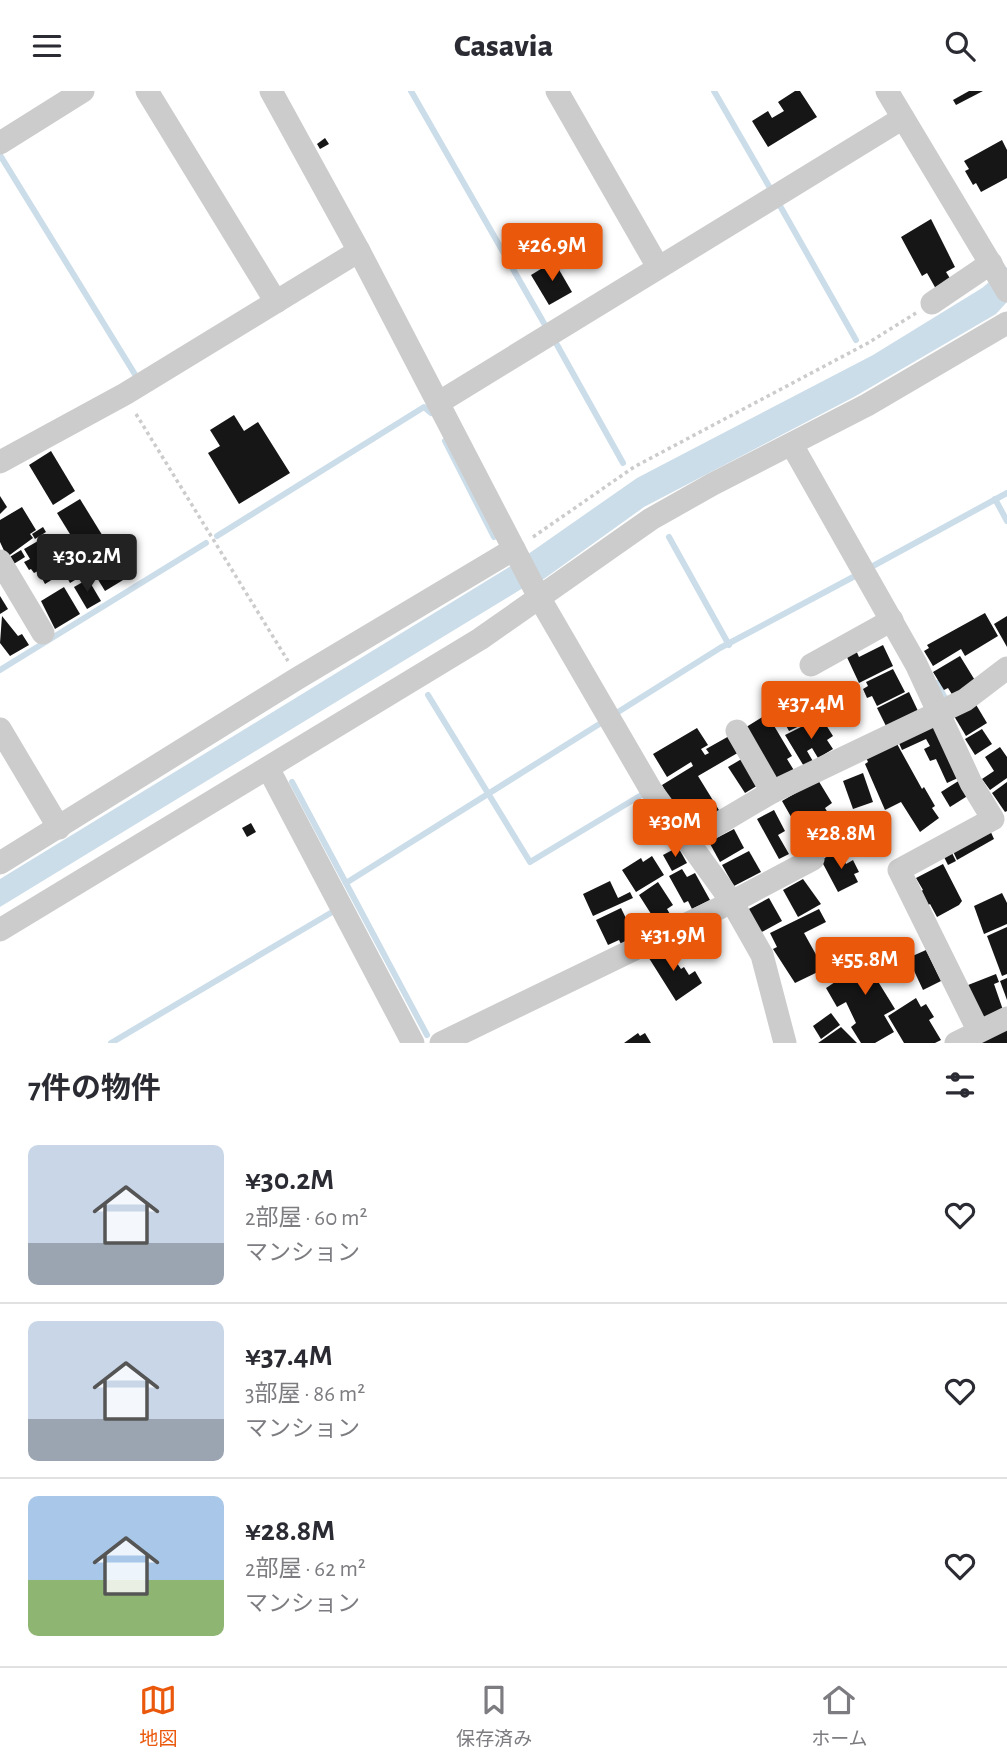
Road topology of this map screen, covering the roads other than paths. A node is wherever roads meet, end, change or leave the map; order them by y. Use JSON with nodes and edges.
{"nodes":[{"id":1,"x":83,"y":91,"type":"edge"},
{"id":2,"x":147,"y":91,"type":"edge"},
{"id":3,"x":271,"y":91,"type":"edge"},
{"id":4,"x":557,"y":91,"type":"edge"},
{"id":5,"x":887,"y":91,"type":"edge"},
{"id":6,"x":903,"y":118,"type":"junction"},
{"id":7,"x":0,"y":143,"type":"edge"},
{"id":8,"x":359,"y":251,"type":"junction"},
{"id":9,"x":990,"y":263,"type":"junction"},
{"id":10,"x":658,"y":267,"type":"junction"},
{"id":11,"x":1007,"y":291,"type":"edge"},
{"id":12,"x":276,"y":302,"type":"junction"},
{"id":13,"x":932,"y":303,"type":"road end"},
{"id":14,"x":1007,"y":323,"type":"edge"},
{"id":15,"x":438,"y":403,"type":"junction"},
{"id":16,"x":792,"y":446,"type":"junction"},
{"id":17,"x":3,"y":454,"type":"edge"},
{"id":18,"x":516,"y":552,"type":"junction"},
{"id":19,"x":0,"y":561,"type":"edge"},
{"id":20,"x":537,"y":593,"type":"junction"},
{"id":21,"x":892,"y":620,"type":"junction"},
{"id":22,"x":43,"y":633,"type":"dead end"},
{"id":23,"x":811,"y":665,"type":"dead end"},
{"id":24,"x":1007,"y":668,"type":"edge"},
{"id":25,"x":939,"y":713,"type":"junction"},
{"id":26,"x":0,"y":729,"type":"edge"},
{"id":27,"x":737,"y":730,"type":"dead end"},
{"id":28,"x":268,"y":768,"type":"junction"},
{"id":29,"x":772,"y":792,"type":"junction"},
{"id":30,"x":1000,"y":823,"type":"edge"},
{"id":31,"x":59,"y":828,"type":"junction"},
{"id":32,"x":689,"y":841,"type":"junction"},
{"id":33,"x":813,"y":859,"type":"dead end"},
{"id":34,"x":0,"y":863,"type":"edge"},
{"id":35,"x":732,"y":902,"type":"junction"},
{"id":36,"x":0,"y":930,"type":"edge"},
{"id":37,"x":1007,"y":1018,"type":"edge"},
{"id":38,"x":978,"y":1030,"type":"junction"},
{"id":39,"x":414,"y":1043,"type":"edge"},
{"id":40,"x":441,"y":1043,"type":"edge"},
{"id":41,"x":785,"y":1043,"type":"edge"},
{"id":42,"x":956,"y":1043,"type":"edge"}],
"edges":[{"from":1,"to":7,"type":"street"},
{"from":2,"to":12,"type":"street"},
{"from":3,"to":8,"type":"street"},
{"from":4,"to":10,"type":"street"},
{"from":5,"to":6,"type":"street"},
{"from":6,"to":9,"type":"street"},
{"from":6,"to":10,"type":"street"},
{"from":8,"to":12,"type":"street"},
{"from":8,"to":15,"type":"street"},
{"from":9,"to":11,"type":"street"},
{"from":9,"to":13,"type":"street"},
{"from":10,"to":15,"type":"street"},
{"from":12,"to":17,"type":"street"},
{"from":14,"to":16,"type":"street"},
{"from":15,"to":18,"type":"street"},
{"from":16,"to":20,"type":"street"},
{"from":16,"to":21,"type":"street"},
{"from":18,"to":20,"type":"street"},
{"from":18,"to":31,"type":"street"},
{"from":19,"to":22,"type":"street"},
{"from":20,"to":28,"type":"street"},
{"from":20,"to":32,"type":"street"},
{"from":21,"to":23,"type":"street"},
{"from":21,"to":25,"type":"street"},
{"from":24,"to":25,"type":"street"},
{"from":25,"to":29,"type":"street"},
{"from":25,"to":30,"type":"street"},
{"from":26,"to":31,"type":"street"},
{"from":27,"to":29,"type":"street"},
{"from":28,"to":36,"type":"street"},
{"from":28,"to":39,"type":"street"},
{"from":29,"to":32,"type":"street"},
{"from":30,"to":38,"type":"street"},
{"from":31,"to":34,"type":"street"},
{"from":32,"to":35,"type":"street"},
{"from":33,"to":35,"type":"street"},
{"from":35,"to":40,"type":"street"},
{"from":35,"to":41,"type":"street"},
{"from":37,"to":38,"type":"street"},
{"from":38,"to":42,"type":"street"}]}
